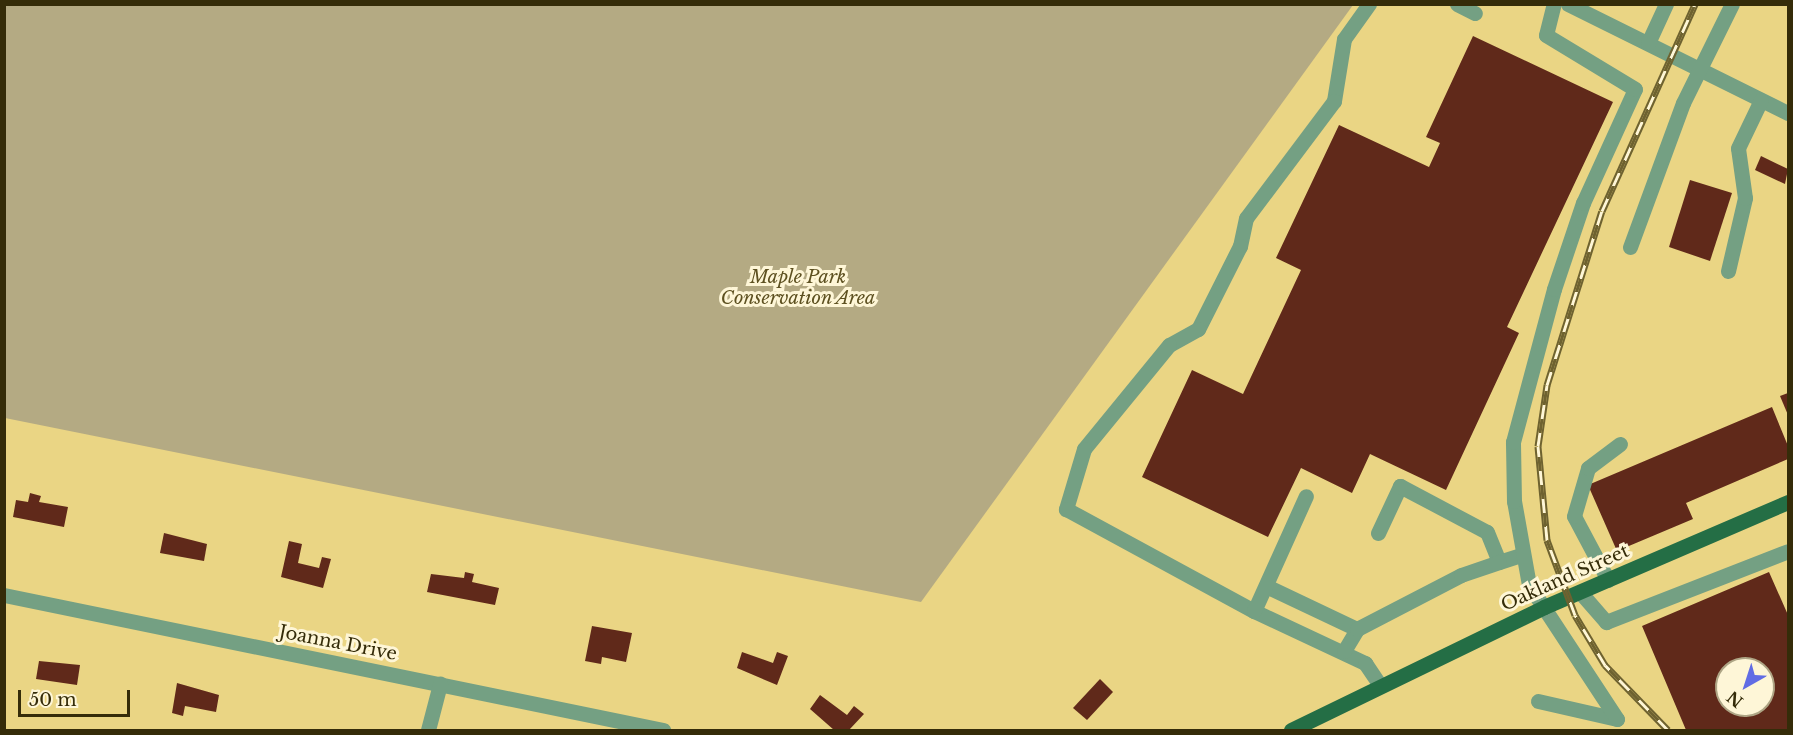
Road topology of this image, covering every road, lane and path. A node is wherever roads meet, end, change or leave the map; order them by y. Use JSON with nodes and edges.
{"nodes":[{"id":1,"x":1370,"y":4,"type":"edge"},
{"id":2,"x":1457,"y":4,"type":"edge"},
{"id":3,"x":1554,"y":4,"type":"edge"},
{"id":4,"x":1568,"y":4,"type":"edge"},
{"id":5,"x":1666,"y":4,"type":"edge"},
{"id":6,"x":1732,"y":4,"type":"edge"},
{"id":7,"x":1475,"y":13,"type":"dead end"},
{"id":8,"x":1648,"y":43,"type":"junction"},
{"id":9,"x":1700,"y":70,"type":"junction"},
{"id":10,"x":1761,"y":100,"type":"junction"},
{"id":11,"x":1788,"y":113,"type":"edge"},
{"id":12,"x":1630,"y":247,"type":"dead end"},
{"id":13,"x":1728,"y":271,"type":"dead end"},
{"id":14,"x":1620,"y":444,"type":"dead end"},
{"id":15,"x":1306,"y":496,"type":"dead end"},
{"id":16,"x":1788,"y":502,"type":"edge"},
{"id":17,"x":1378,"y":533,"type":"dead end"},
{"id":18,"x":1788,"y":551,"type":"edge"},
{"id":19,"x":1523,"y":555,"type":"junction"},
{"id":20,"x":1499,"y":562,"type":"junction"},
{"id":21,"x":1608,"y":580,"type":"junction"},
{"id":22,"x":1266,"y":586,"type":"junction"},
{"id":23,"x":1580,"y":592,"type":"junction"},
{"id":24,"x":4,"y":596,"type":"edge"},
{"id":25,"x":1544,"y":607,"type":"junction"},
{"id":26,"x":1254,"y":611,"type":"junction"},
{"id":27,"x":1357,"y":629,"type":"junction"},
{"id":28,"x":1344,"y":651,"type":"junction"},
{"id":29,"x":440,"y":684,"type":"junction"},
{"id":30,"x":1380,"y":685,"type":"junction"},
{"id":31,"x":1539,"y":701,"type":"dead end"},
{"id":32,"x":428,"y":730,"type":"edge"},
{"id":33,"x":663,"y":730,"type":"edge"},
{"id":34,"x":1291,"y":730,"type":"edge"}],
"edges":[{"from":1,"to":26,"type":"street"},
{"from":2,"to":7,"type":"street"},
{"from":3,"to":19,"type":"street"},
{"from":4,"to":8,"type":"street"},
{"from":5,"to":8,"type":"street"},
{"from":6,"to":9,"type":"street"},
{"from":8,"to":9,"type":"street"},
{"from":9,"to":10,"type":"street"},
{"from":9,"to":12,"type":"street"},
{"from":10,"to":11,"type":"street"},
{"from":10,"to":13,"type":"street"},
{"from":14,"to":21,"type":"street"},
{"from":15,"to":22,"type":"street"},
{"from":16,"to":21,"type":"main road","name":"Oakland Street"},
{"from":17,"to":20,"type":"street"},
{"from":18,"to":23,"type":"street"},
{"from":19,"to":20,"type":"street"},
{"from":19,"to":25,"type":"street"},
{"from":20,"to":27,"type":"street"},
{"from":21,"to":23,"type":"main road","name":"Oakland Street"},
{"from":22,"to":26,"type":"street"},
{"from":22,"to":27,"type":"street"},
{"from":23,"to":25,"type":"main road","name":"Oakland Street"},
{"from":24,"to":29,"type":"street","name":"Joanna Drive"},
{"from":25,"to":30,"type":"main road","name":"Oakland Street"},
{"from":25,"to":31,"type":"street"},
{"from":26,"to":28,"type":"street"},
{"from":27,"to":28,"type":"street"},
{"from":28,"to":30,"type":"street"},
{"from":29,"to":32,"type":"street"},
{"from":29,"to":33,"type":"street","name":"Joanna Drive"},
{"from":30,"to":34,"type":"main road","name":"Oakland Street"}]}
